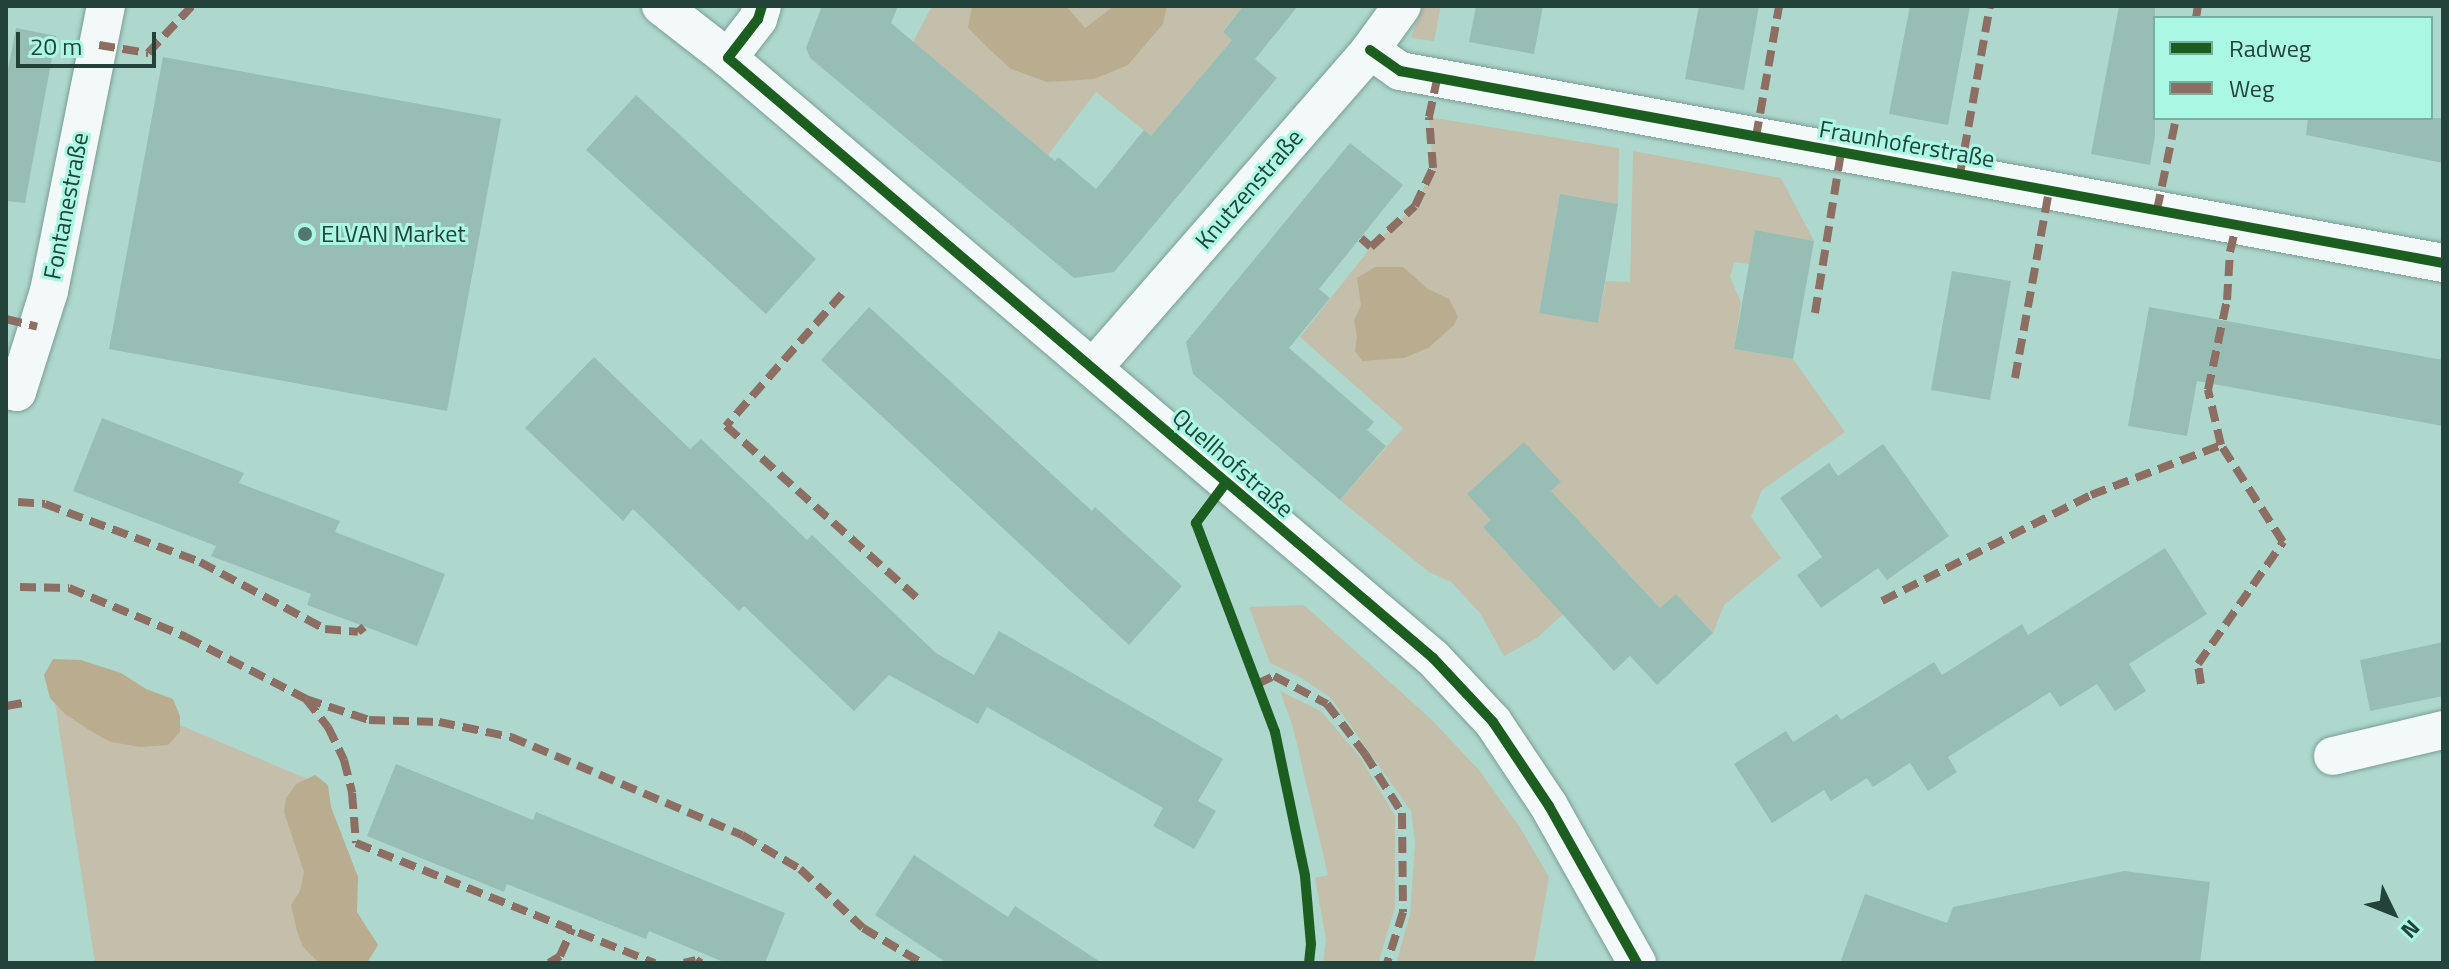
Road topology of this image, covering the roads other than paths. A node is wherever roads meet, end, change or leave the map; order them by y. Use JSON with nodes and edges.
{"nodes":[{"id":1,"x":106,"y":6,"type":"edge"},
{"id":2,"x":661,"y":6,"type":"edge"},
{"id":3,"x":762,"y":6,"type":"edge"},
{"id":4,"x":1402,"y":6,"type":"edge"},
{"id":5,"x":1370,"y":50,"type":"junction"},
{"id":6,"x":728,"y":58,"type":"junction"},
{"id":7,"x":2443,"y":263,"type":"edge"},
{"id":8,"x":1093,"y":368,"type":"junction"},
{"id":9,"x":6,"y":390,"type":"edge"},
{"id":10,"x":2443,"y":730,"type":"edge"},
{"id":11,"x":2333,"y":756,"type":"dead end"},
{"id":12,"x":1637,"y":963,"type":"edge"}],
"edges":[{"from":1,"to":9,"type":"street","name":"Fontanestraße"},
{"from":2,"to":6,"type":"street","name":"Quellhofstraße"},
{"from":3,"to":6,"type":"street"},
{"from":4,"to":5,"type":"street","name":"Knutzenstraße"},
{"from":5,"to":7,"type":"street","name":"Fraunhoferstraße"},
{"from":5,"to":8,"type":"street","name":"Knutzenstraße"},
{"from":6,"to":8,"type":"street","name":"Quellhofstraße"},
{"from":8,"to":12,"type":"street","name":"Quellhofstraße"},
{"from":10,"to":11,"type":"street"}]}
